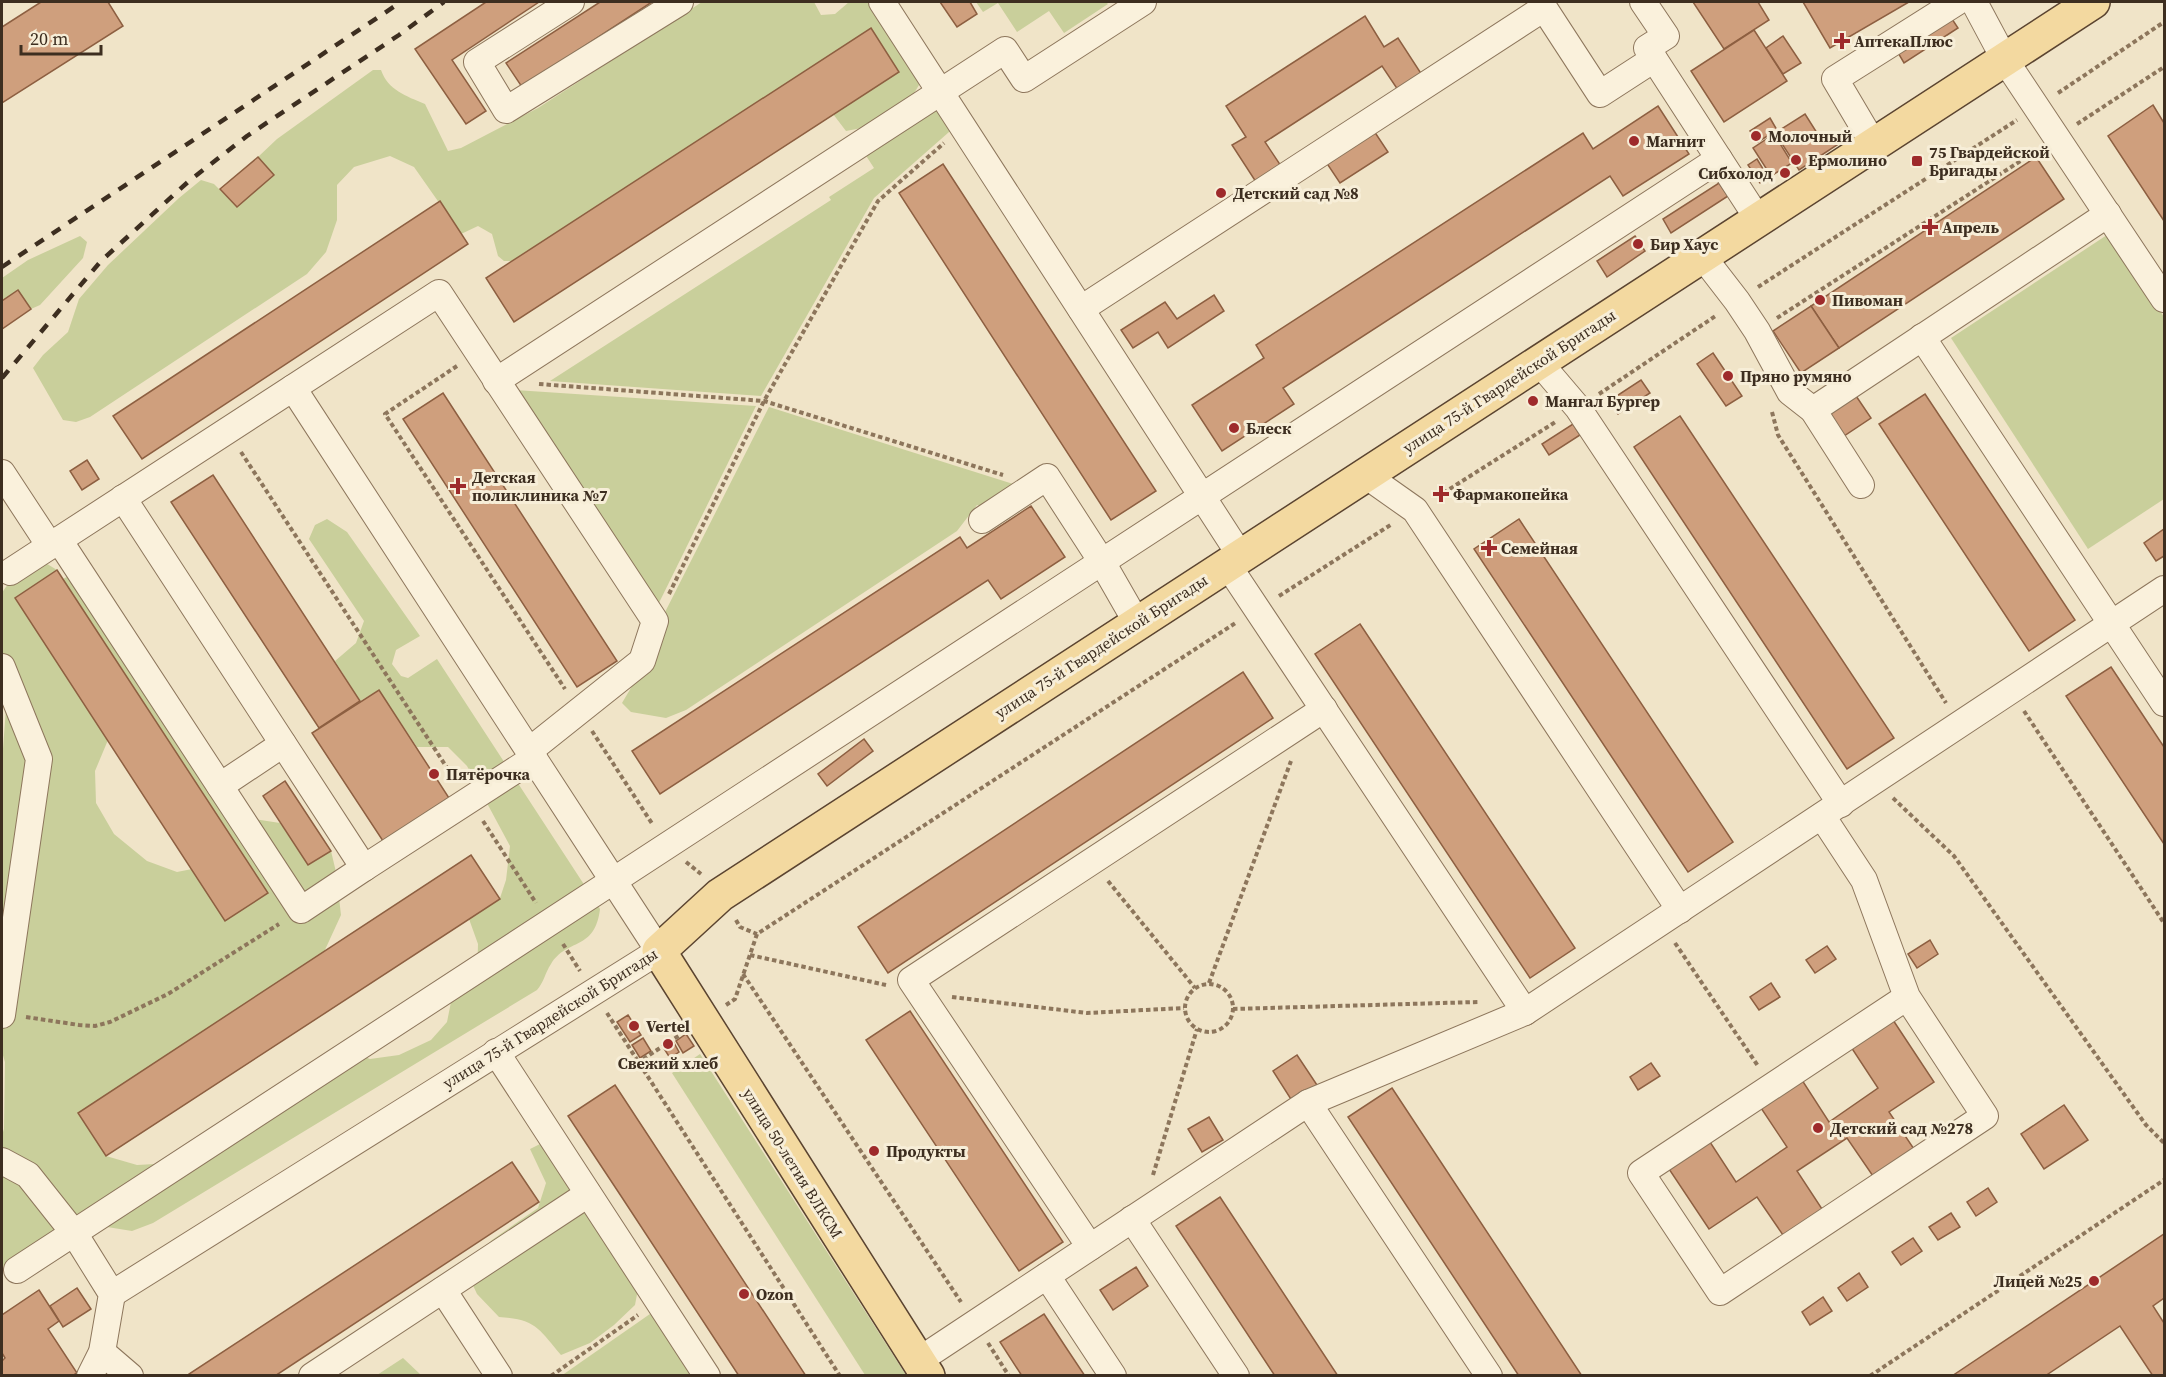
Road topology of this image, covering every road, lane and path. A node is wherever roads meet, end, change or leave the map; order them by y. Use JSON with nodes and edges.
{"nodes":[{"id":1,"x":570,"y":2,"type":"edge"},
{"id":2,"x":680,"y":2,"type":"edge"},
{"id":3,"x":882,"y":2,"type":"edge"},
{"id":4,"x":1143,"y":2,"type":"edge"},
{"id":5,"x":1643,"y":2,"type":"edge"},
{"id":6,"x":1957,"y":2,"type":"edge"},
{"id":7,"x":1974,"y":2,"type":"edge"},
{"id":8,"x":2093,"y":2,"type":"edge"},
{"id":9,"x":2164,"y":22,"type":"edge"},
{"id":10,"x":1654,"y":59,"type":"junction"},
{"id":11,"x":2005,"y":60,"type":"junction"},
{"id":12,"x":2164,"y":67,"type":"edge"},
{"id":13,"x":940,"y":92,"type":"junction"},
{"id":14,"x":2037,"y":107,"type":"junction"},
{"id":15,"x":963,"y":127,"type":"junction"},
{"id":16,"x":2057,"y":137,"type":"junction"},
{"id":17,"x":1874,"y":145,"type":"junction"},
{"id":18,"x":1719,"y":159,"type":"junction"},
{"id":19,"x":2108,"y":214,"type":"junction"},
{"id":20,"x":1758,"y":219,"type":"junction"},
{"id":21,"x":1703,"y":256,"type":"junction"},
{"id":22,"x":2164,"y":299,"type":"edge"},
{"id":23,"x":1737,"y":301,"type":"junction"},
{"id":24,"x":1081,"y":309,"type":"junction"},
{"id":25,"x":1757,"y":331,"type":"junction"},
{"id":26,"x":1922,"y":338,"type":"junction"},
{"id":27,"x":478,"y":353,"type":"junction"},
{"id":28,"x":1539,"y":362,"type":"junction"},
{"id":29,"x":496,"y":381,"type":"junction"},
{"id":30,"x":293,"y":388,"type":"junction"},
{"id":31,"x":1790,"y":392,"type":"junction"},
{"id":32,"x":764,"y":401,"type":"junction"},
{"id":33,"x":1578,"y":408,"type":"junction"},
{"id":34,"x":1813,"y":410,"type":"junction"},
{"id":35,"x":227,"y":430,"type":"junction"},
{"id":36,"x":2,"y":473,"type":"edge"},
{"id":37,"x":1364,"y":474,"type":"junction"},
{"id":38,"x":1035,"y":485,"type":"junction"},
{"id":39,"x":1862,"y":485,"type":"dead end"},
{"id":40,"x":1202,"y":496,"type":"junction"},
{"id":41,"x":123,"y":498,"type":"junction"},
{"id":42,"x":1415,"y":510,"type":"junction"},
{"id":43,"x":982,"y":520,"type":"dead end"},
{"id":44,"x":55,"y":543,"type":"junction"},
{"id":45,"x":1234,"y":560,"type":"junction"},
{"id":46,"x":1102,"y":562,"type":"junction"},
{"id":47,"x":10,"y":572,"type":"dead end"},
{"id":48,"x":2164,"y":589,"type":"edge"},
{"id":49,"x":1258,"y":609,"type":"junction"},
{"id":50,"x":655,"y":621,"type":"junction"},
{"id":51,"x":1137,"y":623,"type":"junction"},
{"id":52,"x":2112,"y":624,"type":"junction"},
{"id":53,"x":2,"y":667,"type":"edge"},
{"id":54,"x":2010,"y":691,"type":"junction"},
{"id":55,"x":2164,"y":703,"type":"edge"},
{"id":56,"x":579,"y":711,"type":"junction"},
{"id":57,"x":1315,"y":715,"type":"junction"},
{"id":58,"x":1960,"y":725,"type":"junction"},
{"id":59,"x":283,"y":744,"type":"junction"},
{"id":60,"x":531,"y":754,"type":"junction"},
{"id":61,"x":1875,"y":781,"type":"junction"},
{"id":62,"x":220,"y":786,"type":"junction"},
{"id":63,"x":468,"y":800,"type":"junction"},
{"id":64,"x":1831,"y":810,"type":"junction"},
{"id":65,"x":667,"y":846,"type":"junction"},
{"id":66,"x":1092,"y":862,"type":"junction"},
{"id":67,"x":364,"y":868,"type":"junction"},
{"id":68,"x":613,"y":881,"type":"junction"},
{"id":69,"x":720,"y":895,"type":"junction"},
{"id":70,"x":301,"y":909,"type":"junction"},
{"id":71,"x":1671,"y":916,"type":"junction"},
{"id":72,"x":549,"y":923,"type":"junction"},
{"id":73,"x":2164,"y":923,"type":"edge"},
{"id":74,"x":659,"y":951,"type":"junction"},
{"id":75,"x":749,"y":955,"type":"junction"},
{"id":76,"x":742,"y":974,"type":"junction"},
{"id":77,"x":1209,"y":983,"type":"junction"},
{"id":78,"x":1195,"y":988,"type":"junction"},
{"id":79,"x":737,"y":989,"type":"dead end"},
{"id":80,"x":594,"y":991,"type":"junction"},
{"id":81,"x":920,"y":993,"type":"junction"},
{"id":82,"x":1907,"y":997,"type":"junction"},
{"id":83,"x":1522,"y":1007,"type":"junction"},
{"id":84,"x":1184,"y":1008,"type":"junction"},
{"id":85,"x":1233,"y":1010,"type":"junction"},
{"id":86,"x":2,"y":1014,"type":"edge"},
{"id":87,"x":703,"y":1020,"type":"junction"},
{"id":88,"x":1197,"y":1029,"type":"junction"},
{"id":89,"x":496,"y":1052,"type":"junction"},
{"id":90,"x":637,"y":1063,"type":"junction"},
{"id":91,"x":1771,"y":1087,"type":"junction"},
{"id":92,"x":1308,"y":1103,"type":"junction"},
{"id":93,"x":2164,"y":1143,"type":"edge"},
{"id":94,"x":2,"y":1161,"type":"edge"},
{"id":95,"x":2164,"y":1180,"type":"edge"},
{"id":96,"x":588,"y":1194,"type":"junction"},
{"id":97,"x":1137,"y":1216,"type":"junction"},
{"id":98,"x":74,"y":1233,"type":"junction"},
{"id":99,"x":1090,"y":1247,"type":"junction"},
{"id":100,"x":17,"y":1270,"type":"dead end"},
{"id":101,"x":1047,"y":1276,"type":"junction"},
{"id":102,"x":442,"y":1290,"type":"junction"},
{"id":103,"x":112,"y":1294,"type":"junction"},
{"id":104,"x":658,"y":1301,"type":"junction"},
{"id":105,"x":975,"y":1323,"type":"junction"},
{"id":106,"x":102,"y":1353,"type":"junction"},
{"id":107,"x":923,"y":1368,"type":"edge"},
{"id":108,"x":90,"y":1376,"type":"edge"},
{"id":109,"x":130,"y":1376,"type":"edge"},
{"id":110,"x":312,"y":1376,"type":"edge"},
{"id":111,"x":499,"y":1376,"type":"edge"},
{"id":112,"x":551,"y":1376,"type":"edge"},
{"id":113,"x":707,"y":1376,"type":"edge"},
{"id":114,"x":840,"y":1376,"type":"edge"},
{"id":115,"x":1009,"y":1376,"type":"edge"},
{"id":116,"x":1113,"y":1376,"type":"edge"},
{"id":117,"x":1236,"y":1376,"type":"edge"},
{"id":118,"x":1489,"y":1376,"type":"edge"},
{"id":119,"x":1870,"y":1376,"type":"edge"}],
"edges":[{"from":1,"to":2,"type":"street"},
{"from":3,"to":13,"type":"street"},
{"from":4,"to":13,"type":"street"},
{"from":5,"to":10,"type":"street"},
{"from":6,"to":17,"type":"street"},
{"from":7,"to":11,"type":"street"},
{"from":8,"to":11,"type":"main road","name":"улица 75-й Гвардейской Бригады"},
{"from":9,"to":14,"type":"path"},
{"from":10,"to":18,"type":"street"},
{"from":10,"to":24,"type":"street"},
{"from":11,"to":14,"type":"street"},
{"from":11,"to":17,"type":"main road","name":"улица 75-й Гвардейской Бригады"},
{"from":12,"to":16,"type":"path"},
{"from":13,"to":15,"type":"street"},
{"from":13,"to":29,"type":"street"},
{"from":14,"to":16,"type":"street"},
{"from":14,"to":23,"type":"path"},
{"from":15,"to":24,"type":"street"},
{"from":15,"to":32,"type":"path"},
{"from":16,"to":19,"type":"street"},
{"from":16,"to":25,"type":"path"},
{"from":17,"to":20,"type":"main road","name":"улица 75-й Гвардейской Бригады"},
{"from":18,"to":20,"type":"street"},
{"from":18,"to":40,"type":"street"},
{"from":19,"to":22,"type":"street"},
{"from":19,"to":26,"type":"street"},
{"from":20,"to":21,"type":"main road","name":"улица 75-й Гвардейской Бригады"},
{"from":21,"to":23,"type":"street"},
{"from":21,"to":28,"type":"main road","name":"улица 75-й Гвардейской Бригады"},
{"from":23,"to":25,"type":"street"},
{"from":23,"to":33,"type":"path"},
{"from":24,"to":40,"type":"street"},
{"from":25,"to":31,"type":"street"},
{"from":26,"to":34,"type":"street"},
{"from":26,"to":52,"type":"street"},
{"from":27,"to":29,"type":"street"},
{"from":27,"to":30,"type":"street"},
{"from":27,"to":56,"type":"path"},
{"from":28,"to":33,"type":"street"},
{"from":28,"to":37,"type":"main road","name":"улица 75-й Гвардейской Бригады"},
{"from":29,"to":32,"type":"path"},
{"from":29,"to":50,"type":"street"},
{"from":30,"to":35,"type":"street"},
{"from":30,"to":60,"type":"street"},
{"from":31,"to":34,"type":"street"},
{"from":31,"to":58,"type":"path"},
{"from":32,"to":38,"type":"path"},
{"from":32,"to":50,"type":"path"},
{"from":33,"to":42,"type":"path"},
{"from":33,"to":64,"type":"street"},
{"from":34,"to":39,"type":"street"},
{"from":35,"to":41,"type":"street"},
{"from":35,"to":63,"type":"path"},
{"from":36,"to":44,"type":"street"},
{"from":37,"to":42,"type":"street"},
{"from":37,"to":45,"type":"main road","name":"улица 75-й Гвардейской Бригады"},
{"from":38,"to":43,"type":"street"},
{"from":38,"to":46,"type":"street"},
{"from":40,"to":45,"type":"street"},
{"from":40,"to":46,"type":"street"},
{"from":41,"to":44,"type":"street"},
{"from":41,"to":59,"type":"street"},
{"from":42,"to":49,"type":"path"},
{"from":42,"to":71,"type":"street"},
{"from":44,"to":47,"type":"street"},
{"from":44,"to":62,"type":"street"},
{"from":45,"to":49,"type":"street"},
{"from":45,"to":51,"type":"main road","name":"улица 75-й Гвардейской Бригады"},
{"from":46,"to":51,"type":"street"},
{"from":46,"to":65,"type":"street"},
{"from":48,"to":52,"type":"street"},
{"from":49,"to":57,"type":"street"},
{"from":49,"to":75,"type":"path"},
{"from":50,"to":56,"type":"street"},
{"from":51,"to":69,"type":"main road","name":"улица 75-й Гвардейской Бригады"},
{"from":52,"to":54,"type":"street"},
{"from":52,"to":55,"type":"street"},
{"from":53,"to":86,"type":"street"},
{"from":54,"to":58,"type":"street"},
{"from":54,"to":73,"type":"path"},
{"from":56,"to":60,"type":"street"},
{"from":56,"to":65,"type":"path"},
{"from":57,"to":66,"type":"street"},
{"from":57,"to":77,"type":"path"},
{"from":57,"to":83,"type":"street"},
{"from":58,"to":61,"type":"street"},
{"from":59,"to":62,"type":"street"},
{"from":59,"to":67,"type":"street"},
{"from":60,"to":63,"type":"street"},
{"from":60,"to":68,"type":"street"},
{"from":61,"to":64,"type":"street"},
{"from":61,"to":93,"type":"path"},
{"from":62,"to":70,"type":"street"},
{"from":63,"to":67,"type":"street"},
{"from":63,"to":72,"type":"path"},
{"from":64,"to":71,"type":"street"},
{"from":64,"to":82,"type":"street"},
{"from":65,"to":68,"type":"street"},
{"from":65,"to":69,"type":"path"},
{"from":66,"to":78,"type":"path"},
{"from":66,"to":81,"type":"street"},
{"from":67,"to":70,"type":"street"},
{"from":68,"to":72,"type":"street"},
{"from":68,"to":74,"type":"street"},
{"from":69,"to":74,"type":"main road","name":"улица 75-й Гвардейской Бригады"},
{"from":70,"to":86,"type":"path"},
{"from":71,"to":83,"type":"street"},
{"from":71,"to":91,"type":"path"},
{"from":72,"to":80,"type":"path"},
{"from":72,"to":98,"type":"street"},
{"from":74,"to":80,"type":"street","name":"улица 75-й Гвардейской Бригады"},
{"from":74,"to":87,"type":"main road","name":"улица 50-летия ВЛКСМ"},
{"from":75,"to":76,"type":"path"},
{"from":75,"to":81,"type":"path"},
{"from":76,"to":79,"type":"path"},
{"from":76,"to":105,"type":"path"},
{"from":77,"to":78,"type":"path"},
{"from":77,"to":85,"type":"path"},
{"from":78,"to":84,"type":"path"},
{"from":80,"to":89,"type":"street","name":"улица 75-й Гвардейской Бригады"},
{"from":80,"to":90,"type":"path"},
{"from":81,"to":84,"type":"path"},
{"from":81,"to":99,"type":"street"},
{"from":82,"to":91,"type":"street"},
{"from":82,"to":91,"type":"street"},
{"from":83,"to":85,"type":"path"},
{"from":83,"to":92,"type":"street"},
{"from":84,"to":88,"type":"path"},
{"from":85,"to":88,"type":"path"},
{"from":87,"to":90,"type":"path"},
{"from":87,"to":107,"type":"main road","name":"улица 50-летия ВЛКСМ"},
{"from":88,"to":97,"type":"path"},
{"from":89,"to":96,"type":"street"},
{"from":89,"to":103,"type":"street","name":"улица 75-й Гвардейской Бригады"},
{"from":90,"to":114,"type":"path"},
{"from":92,"to":97,"type":"street"},
{"from":92,"to":118,"type":"street"},
{"from":94,"to":98,"type":"street"},
{"from":95,"to":119,"type":"path"},
{"from":96,"to":102,"type":"street"},
{"from":96,"to":104,"type":"street"},
{"from":97,"to":99,"type":"street"},
{"from":97,"to":117,"type":"street"},
{"from":98,"to":100,"type":"street"},
{"from":98,"to":103,"type":"street"},
{"from":99,"to":101,"type":"street"},
{"from":101,"to":105,"type":"street"},
{"from":101,"to":116,"type":"street"},
{"from":102,"to":110,"type":"street"},
{"from":102,"to":111,"type":"street"},
{"from":103,"to":106,"type":"street"},
{"from":104,"to":112,"type":"path"},
{"from":104,"to":113,"type":"street"},
{"from":105,"to":107,"type":"street"},
{"from":105,"to":115,"type":"path"},
{"from":106,"to":108,"type":"street"},
{"from":106,"to":109,"type":"street"}]}
